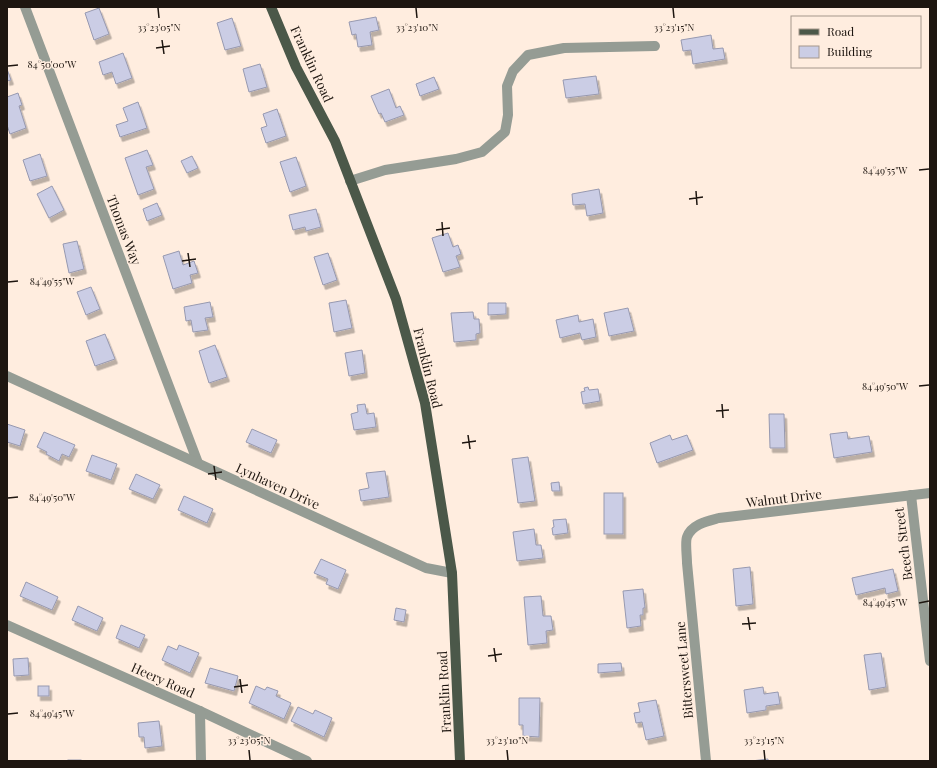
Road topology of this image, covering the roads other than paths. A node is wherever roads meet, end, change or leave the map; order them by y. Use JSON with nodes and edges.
{"nodes":[{"id":1,"x":25,"y":7,"type":"edge"},
{"id":2,"x":271,"y":7,"type":"edge"},
{"id":3,"x":655,"y":46,"type":"dead end"},
{"id":4,"x":350,"y":181,"type":"junction"},
{"id":5,"x":7,"y":376,"type":"edge"},
{"id":6,"x":198,"y":463,"type":"junction"},
{"id":7,"x":930,"y":493,"type":"edge"},
{"id":8,"x":911,"y":495,"type":"junction"},
{"id":9,"x":452,"y":573,"type":"junction"},
{"id":10,"x":688,"y":577,"type":"joint"},
{"id":11,"x":7,"y":625,"type":"edge"},
{"id":12,"x":930,"y":661,"type":"edge"},
{"id":13,"x":200,"y":711,"type":"junction"},
{"id":14,"x":201,"y":761,"type":"edge"},
{"id":15,"x":307,"y":761,"type":"edge"},
{"id":16,"x":460,"y":761,"type":"edge"},
{"id":17,"x":706,"y":761,"type":"edge"}],
"edges":[{"from":1,"to":6,"type":"street","name":"Thomas Way"},
{"from":2,"to":4,"type":"main road","name":"Franklin Road"},
{"from":3,"to":4,"type":"street"},
{"from":4,"to":9,"type":"main road","name":"Franklin Road"},
{"from":5,"to":6,"type":"street","name":"Lynhaven Drive"},
{"from":6,"to":9,"type":"street","name":"Lynhaven Drive"},
{"from":7,"to":8,"type":"street","name":"Walnut Drive"},
{"from":8,"to":10,"type":"street","name":"Walnut Drive"},
{"from":8,"to":12,"type":"street","name":"Beech Street"},
{"from":9,"to":16,"type":"main road","name":"Franklin Road"},
{"from":10,"to":17,"type":"street","name":"Bittersweet Lane"},
{"from":11,"to":13,"type":"street","name":"Heery Road"},
{"from":13,"to":14,"type":"street"},
{"from":13,"to":15,"type":"street","name":"Heery Road"}]}
